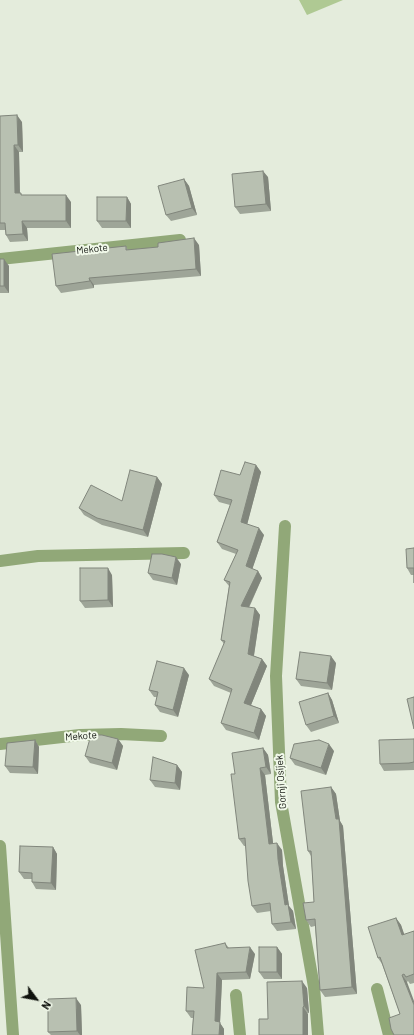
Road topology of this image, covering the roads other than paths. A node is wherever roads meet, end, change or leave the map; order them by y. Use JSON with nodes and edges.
{"nodes":[{"id":1,"x":184,"y":240,"type":"edge"},
{"id":2,"x":0,"y":259,"type":"edge"},
{"id":3,"x":285,"y":526,"type":"dead end"},
{"id":4,"x":184,"y":553,"type":"dead end"},
{"id":5,"x":0,"y":561,"type":"edge"},
{"id":6,"x":161,"y":736,"type":"dead end"},
{"id":7,"x":0,"y":744,"type":"edge"},
{"id":8,"x":0,"y":846,"type":"edge"},
{"id":9,"x":376,"y":990,"type":"dead end"},
{"id":10,"x":236,"y":996,"type":"dead end"},
{"id":11,"x":13,"y":1035,"type":"edge"},
{"id":12,"x":240,"y":1035,"type":"edge"},
{"id":13,"x":318,"y":1035,"type":"edge"},
{"id":14,"x":389,"y":1035,"type":"edge"}],
"edges":[{"from":1,"to":2,"type":"street","name":"Mekote"},
{"from":3,"to":13,"type":"street","name":"Gornji Osijek"},
{"from":4,"to":5,"type":"street"},
{"from":6,"to":7,"type":"street","name":"Mekote"},
{"from":8,"to":11,"type":"street"},
{"from":9,"to":14,"type":"street"},
{"from":10,"to":12,"type":"street"}]}
